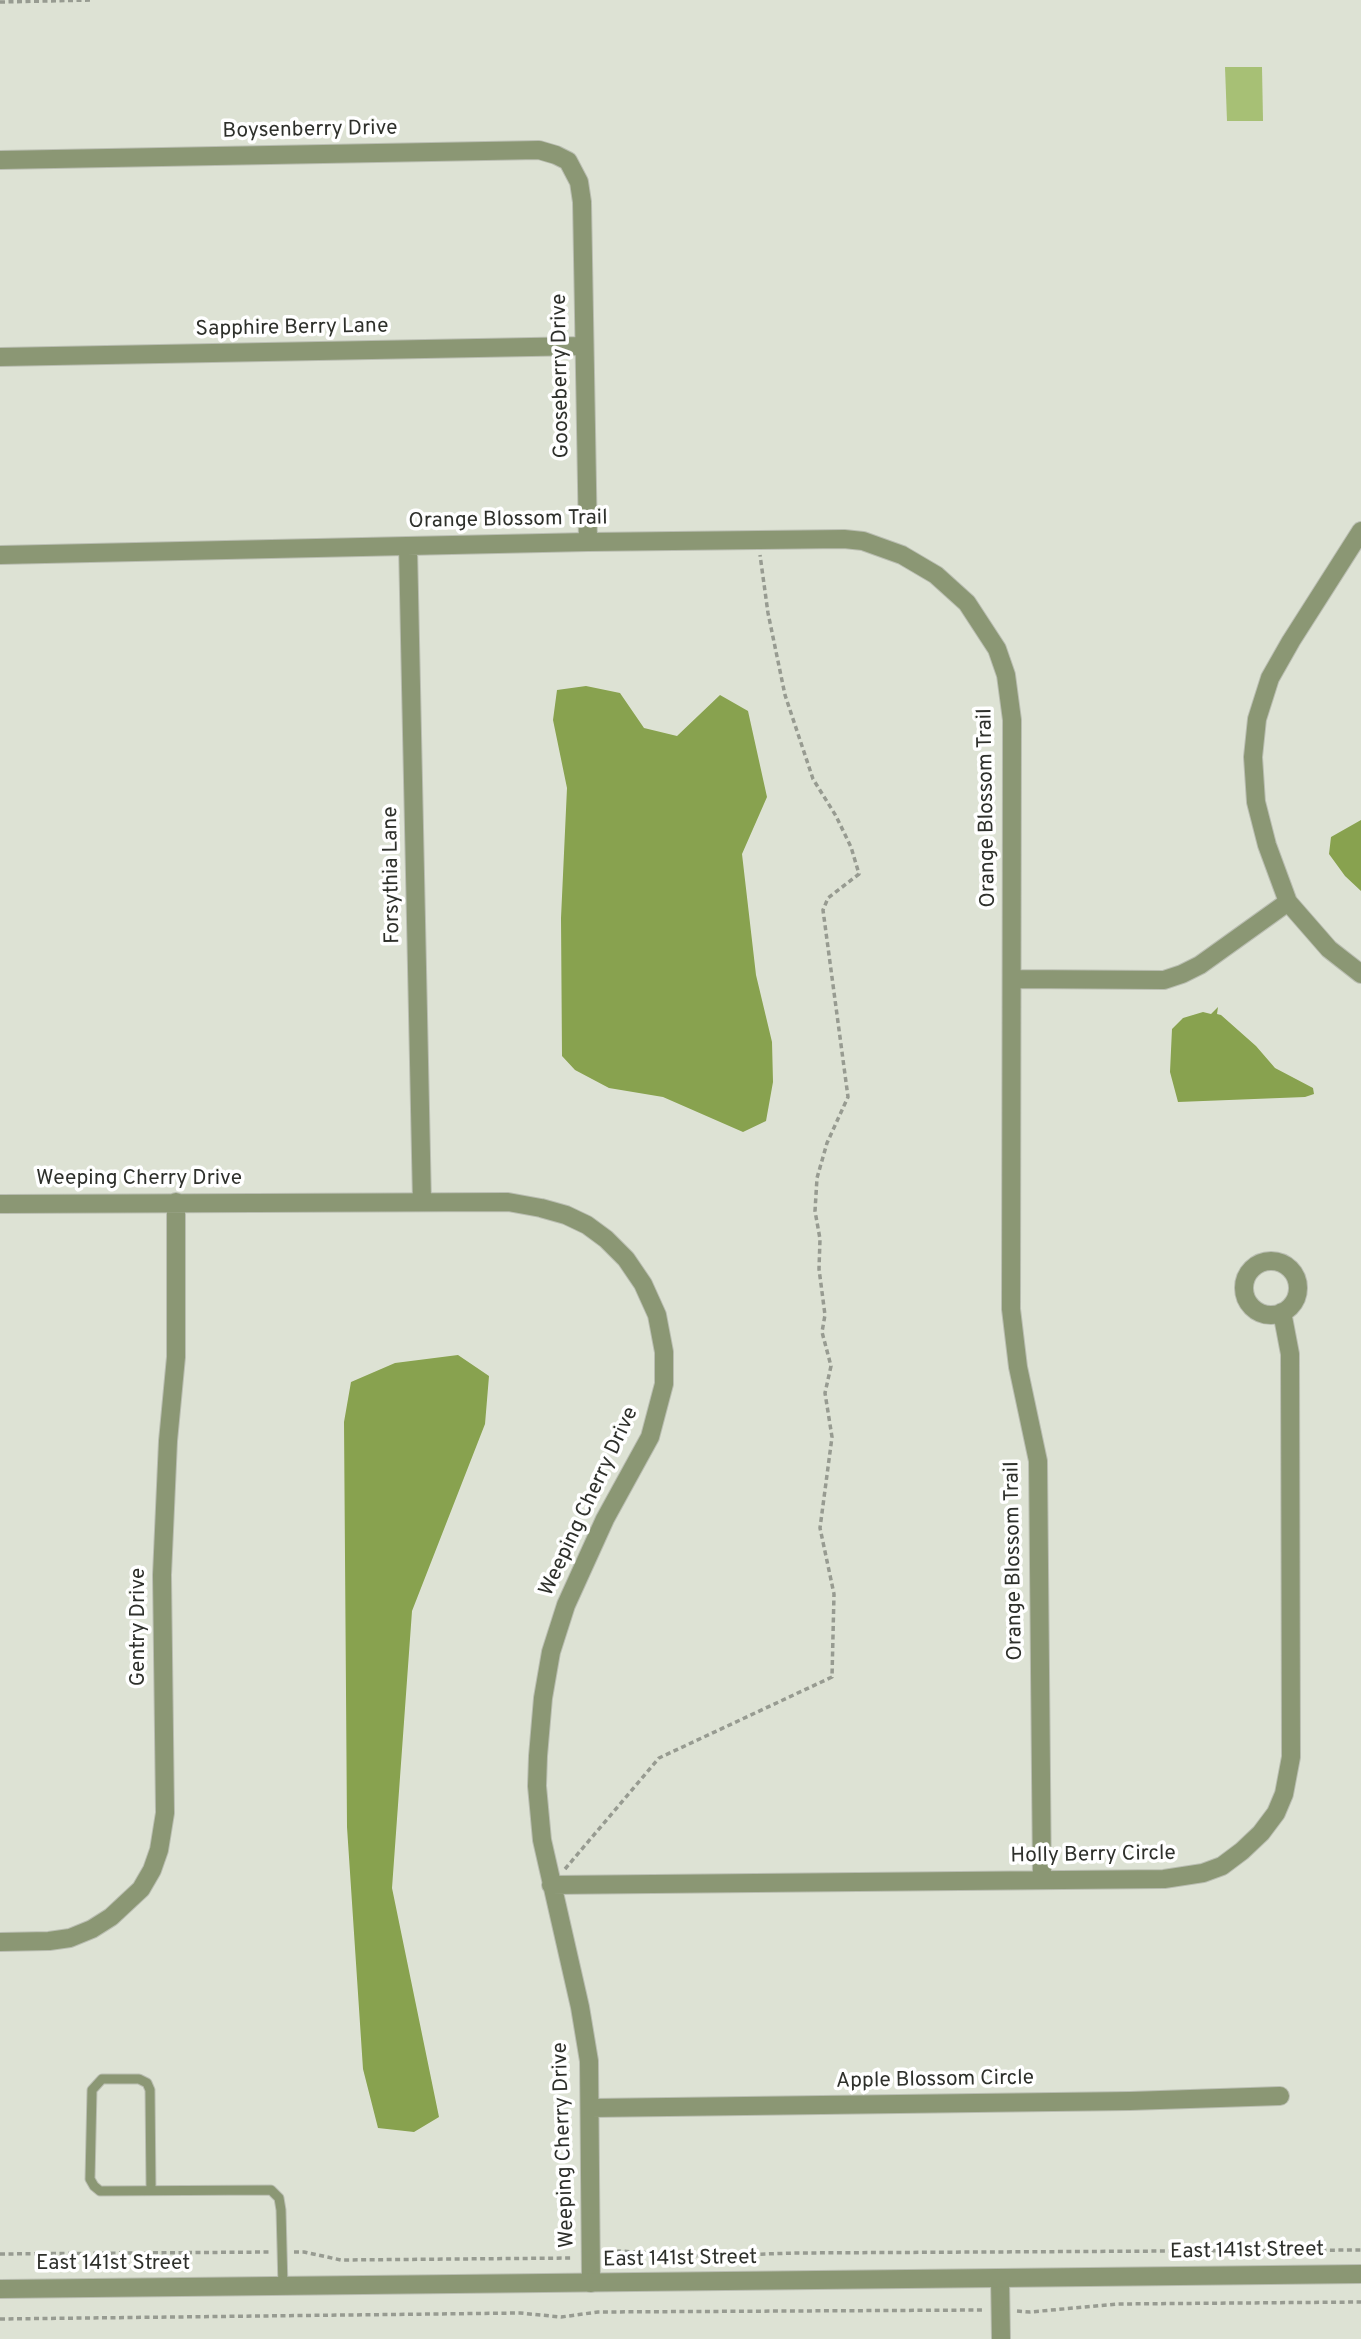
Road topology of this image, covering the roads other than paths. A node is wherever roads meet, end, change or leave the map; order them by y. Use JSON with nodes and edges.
{"nodes":[{"id":1,"x":0,"y":160,"type":"edge"},
{"id":2,"x":582,"y":209,"type":"joint"},
{"id":3,"x":584,"y":346,"type":"junction"},
{"id":4,"x":0,"y":357,"type":"edge"},
{"id":5,"x":1361,"y":531,"type":"edge"},
{"id":6,"x":588,"y":542,"type":"junction"},
{"id":7,"x":408,"y":546,"type":"junction"},
{"id":8,"x":0,"y":555,"type":"edge"},
{"id":9,"x":1288,"y":902,"type":"junction"},
{"id":10,"x":1361,"y":974,"type":"edge"},
{"id":11,"x":1013,"y":979,"type":"junction"},
{"id":12,"x":176,"y":1202,"type":"junction"},
{"id":13,"x":422,"y":1202,"type":"junction"},
{"id":14,"x":0,"y":1204,"type":"edge"},
{"id":15,"x":1282,"y":1312,"type":"dead end"},
{"id":16,"x":1042,"y":1880,"type":"junction"},
{"id":17,"x":551,"y":1885,"type":"junction"},
{"id":18,"x":0,"y":1942,"type":"edge"},
{"id":19,"x":1280,"y":2096,"type":"dead end"},
{"id":20,"x":591,"y":2108,"type":"junction"},
{"id":21,"x":151,"y":2190,"type":"junction"},
{"id":22,"x":1361,"y":2274,"type":"edge"},
{"id":23,"x":1000,"y":2278,"type":"junction"},
{"id":24,"x":591,"y":2283,"type":"junction"},
{"id":25,"x":282,"y":2287,"type":"junction"},
{"id":26,"x":0,"y":2289,"type":"edge"},
{"id":27,"x":1001,"y":2339,"type":"edge"}],
"edges":[{"from":1,"to":2,"type":"street","name":"Boysenberry Drive"},
{"from":2,"to":3,"type":"street","name":"Gooseberry Drive"},
{"from":3,"to":4,"type":"street","name":"Sapphire Berry Lane"},
{"from":3,"to":6,"type":"street","name":"Gooseberry Drive"},
{"from":5,"to":9,"type":"street"},
{"from":6,"to":7,"type":"street","name":"Orange Blossom Trail"},
{"from":6,"to":11,"type":"street","name":"Orange Blossom Trail"},
{"from":7,"to":8,"type":"street","name":"Orange Blossom Trail"},
{"from":7,"to":13,"type":"street","name":"Forsythia Lane"},
{"from":9,"to":10,"type":"street"},
{"from":9,"to":11,"type":"street"},
{"from":11,"to":16,"type":"street","name":"Orange Blossom Trail"},
{"from":12,"to":13,"type":"street","name":"Weeping Cherry Drive"},
{"from":12,"to":14,"type":"street","name":"Weeping Cherry Drive"},
{"from":12,"to":18,"type":"street","name":"Gentry Drive"},
{"from":13,"to":17,"type":"street","name":"Weeping Cherry Drive"},
{"from":15,"to":16,"type":"street","name":"Holly Berry Circle"},
{"from":16,"to":17,"type":"street","name":"Holly Berry Circle"},
{"from":17,"to":20,"type":"street","name":"Weeping Cherry Drive"},
{"from":19,"to":20,"type":"street","name":"Apple Blossom Circle"},
{"from":20,"to":24,"type":"street","name":"Weeping Cherry Drive"},
{"from":21,"to":21,"type":"lane"},
{"from":21,"to":25,"type":"lane"},
{"from":22,"to":23,"type":"street","name":"East 141st Street"},
{"from":23,"to":24,"type":"street","name":"East 141st Street"},
{"from":23,"to":27,"type":"street"},
{"from":24,"to":25,"type":"street","name":"East 141st Street"},
{"from":25,"to":26,"type":"street","name":"East 141st Street"}]}
